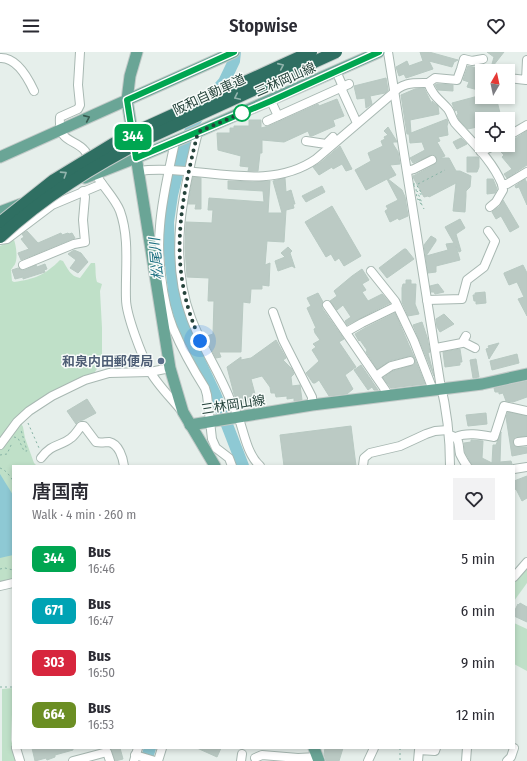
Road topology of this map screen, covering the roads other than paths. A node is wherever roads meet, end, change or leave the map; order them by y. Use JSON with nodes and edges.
{"nodes":[{"id":1,"x":80,"y":52,"type":"edge"},
{"id":2,"x":137,"y":52,"type":"edge"},
{"id":3,"x":312,"y":52,"type":"edge"},
{"id":4,"x":336,"y":52,"type":"edge"},
{"id":5,"x":378,"y":52,"type":"edge"},
{"id":6,"x":388,"y":52,"type":"edge"},
{"id":7,"x":227,"y":54,"type":"edge"},
{"id":8,"x":0,"y":58,"type":"edge"},
{"id":9,"x":483,"y":59,"type":"dead end"},
{"id":10,"x":527,"y":60,"type":"edge"},
{"id":11,"x":336,"y":71,"type":"junction"},
{"id":12,"x":515,"y":79,"type":"edge"},
{"id":13,"x":428,"y":82,"type":"junction"},
{"id":14,"x":345,"y":86,"type":"junction"},
{"id":15,"x":394,"y":90,"type":"junction"},
{"id":16,"x":34,"y":91,"type":"dead end"},
{"id":17,"x":127,"y":100,"type":"junction"},
{"id":18,"x":271,"y":101,"type":"junction"},
{"id":19,"x":278,"y":116,"type":"junction"},
{"id":20,"x":267,"y":121,"type":"dead end"},
{"id":21,"x":356,"y":121,"type":"junction"},
{"id":22,"x":527,"y":125,"type":"edge"},
{"id":23,"x":61,"y":129,"type":"junction"},
{"id":24,"x":515,"y":132,"type":"edge"},
{"id":25,"x":197,"y":133,"type":"junction"},
{"id":26,"x":335,"y":140,"type":"junction"},
{"id":27,"x":176,"y":141,"type":"junction"},
{"id":28,"x":306,"y":141,"type":"dead end"},
{"id":29,"x":475,"y":145,"type":"edge"},
{"id":30,"x":481,"y":152,"type":"edge"},
{"id":31,"x":0,"y":156,"type":"edge"},
{"id":32,"x":136,"y":158,"type":"junction"},
{"id":33,"x":432,"y":160,"type":"dead end"},
{"id":34,"x":170,"y":169,"type":"junction"},
{"id":35,"x":187,"y":170,"type":"junction"},
{"id":36,"x":138,"y":171,"type":"junction"},
{"id":37,"x":407,"y":171,"type":"junction"},
{"id":38,"x":527,"y":172,"type":"edge"},
{"id":39,"x":95,"y":174,"type":"junction"},
{"id":40,"x":102,"y":184,"type":"junction"},
{"id":41,"x":502,"y":184,"type":"junction"},
{"id":42,"x":83,"y":191,"type":"junction"},
{"id":43,"x":490,"y":207,"type":"dead end"},
{"id":44,"x":0,"y":212,"type":"edge"},
{"id":45,"x":0,"y":223,"type":"edge"},
{"id":46,"x":488,"y":231,"type":"dead end"},
{"id":47,"x":0,"y":237,"type":"edge"},
{"id":48,"x":0,"y":240,"type":"edge"},
{"id":49,"x":23,"y":265,"type":"dead end"},
{"id":50,"x":371,"y":271,"type":"dead end"},
{"id":51,"x":427,"y":300,"type":"junction"},
{"id":52,"x":328,"y":305,"type":"dead end"},
{"id":53,"x":397,"y":306,"type":"junction"},
{"id":54,"x":273,"y":312,"type":"dead end"},
{"id":55,"x":346,"y":332,"type":"junction"},
{"id":56,"x":436,"y":348,"type":"junction"},
{"id":57,"x":475,"y":348,"type":"dead end"},
{"id":58,"x":410,"y":361,"type":"dead end"},
{"id":59,"x":170,"y":368,"type":"junction"},
{"id":60,"x":150,"y":372,"type":"junction"},
{"id":61,"x":527,"y":374,"type":"edge"},
{"id":62,"x":376,"y":376,"type":"junction"},
{"id":63,"x":437,"y":390,"type":"junction"},
{"id":64,"x":387,"y":396,"type":"junction"},
{"id":65,"x":312,"y":405,"type":"junction"},
{"id":66,"x":527,"y":411,"type":"edge"},
{"id":67,"x":183,"y":412,"type":"junction"},
{"id":68,"x":236,"y":417,"type":"junction"},
{"id":69,"x":210,"y":421,"type":"junction"},
{"id":70,"x":190,"y":425,"type":"junction"},
{"id":71,"x":451,"y":434,"type":"junction"},
{"id":72,"x":527,"y":441,"type":"edge"},
{"id":73,"x":518,"y":442,"type":"dead end"},
{"id":74,"x":0,"y":445,"type":"edge"},
{"id":75,"x":42,"y":457,"type":"road end"},
{"id":76,"x":124,"y":465,"type":"edge"},
{"id":77,"x":214,"y":465,"type":"edge"},
{"id":78,"x":232,"y":465,"type":"edge"},
{"id":79,"x":259,"y":465,"type":"edge"},
{"id":80,"x":363,"y":465,"type":"edge"},
{"id":81,"x":450,"y":465,"type":"edge"},
{"id":82,"x":466,"y":465,"type":"edge"},
{"id":83,"x":527,"y":467,"type":"edge"},
{"id":84,"x":515,"y":469,"type":"edge"},
{"id":85,"x":527,"y":562,"type":"edge"},
{"id":86,"x":515,"y":576,"type":"edge"},
{"id":87,"x":12,"y":583,"type":"edge"},
{"id":88,"x":0,"y":586,"type":"edge"},
{"id":89,"x":16,"y":749,"type":"edge"},
{"id":90,"x":162,"y":749,"type":"edge"},
{"id":91,"x":374,"y":749,"type":"edge"},
{"id":92,"x":435,"y":749,"type":"edge"},
{"id":93,"x":467,"y":749,"type":"edge"},
{"id":94,"x":514,"y":749,"type":"edge"},
{"id":95,"x":137,"y":755,"type":"edge"},
{"id":96,"x":317,"y":755,"type":"edge"},
{"id":97,"x":255,"y":758,"type":"dead end"},
{"id":98,"x":20,"y":761,"type":"edge"},
{"id":99,"x":75,"y":761,"type":"edge"},
{"id":100,"x":110,"y":761,"type":"edge"},
{"id":101,"x":156,"y":761,"type":"edge"},
{"id":102,"x":368,"y":761,"type":"edge"},
{"id":103,"x":418,"y":761,"type":"edge"},
{"id":104,"x":466,"y":761,"type":"edge"},
{"id":105,"x":507,"y":761,"type":"edge"}],
"edges":[{"from":1,"to":23,"type":"street"},
{"from":2,"to":17,"type":"main road","name":"三林岡山線"},
{"from":45,"to":3,"type":"highway","name":"阪和自動車道","one_way":true,"bridge":true},
{"from":4,"to":47,"type":"highway","name":"阪和自動車道","one_way":true,"bridge":true},
{"from":5,"to":11,"type":"main road","name":"三林岡山線"},
{"from":6,"to":15,"type":"street"},
{"from":7,"to":17,"type":"main road"},
{"from":8,"to":16,"type":"street"},
{"from":9,"to":13,"type":"street"},
{"from":10,"to":12,"type":"street"},
{"from":11,"to":14,"type":"street"},
{"from":11,"to":18,"type":"main road","name":"三林岡山線"},
{"from":13,"to":15,"type":"street"},
{"from":13,"to":29,"type":"street"},
{"from":14,"to":19,"type":"street"},
{"from":14,"to":21,"type":"street"},
{"from":15,"to":21,"type":"street"},
{"from":15,"to":37,"type":"street"},
{"from":23,"to":17,"type":"main road","one_way":true},
{"from":17,"to":32,"type":"main road","name":"三林岡山線"},
{"from":18,"to":19,"type":"street"},
{"from":18,"to":25,"type":"main road","name":"三林岡山線"},
{"from":19,"to":20,"type":"street"},
{"from":21,"to":26,"type":"street"},
{"from":22,"to":24,"type":"street"},
{"from":23,"to":31,"type":"main road"},
{"from":23,"to":39,"type":"street"},
{"from":25,"to":27,"type":"main road","name":"三林岡山線"},
{"from":25,"to":35,"type":"street"},
{"from":26,"to":28,"type":"street"},
{"from":26,"to":35,"type":"street"},
{"from":27,"to":32,"type":"main road","name":"三林岡山線"},
{"from":27,"to":34,"type":"street"},
{"from":30,"to":41,"type":"street"},
{"from":32,"to":36,"type":"main road","name":"三林岡山線"},
{"from":32,"to":39,"type":"main road","name":"三林岡山線"},
{"from":33,"to":37,"type":"street"},
{"from":34,"to":35,"type":"street"},
{"from":34,"to":36,"type":"street"},
{"from":34,"to":69,"type":"street"},
{"from":35,"to":68,"type":"street"},
{"from":36,"to":59,"type":"main road","name":"三林岡山線"},
{"from":37,"to":51,"type":"street"},
{"from":38,"to":41,"type":"street"},
{"from":39,"to":40,"type":"street"},
{"from":39,"to":44,"type":"main road","name":"三林岡山線"},
{"from":40,"to":42,"type":"street"},
{"from":40,"to":60,"type":"street"},
{"from":41,"to":43,"type":"street"},
{"from":42,"to":48,"type":"street"},
{"from":42,"to":49,"type":"street"},
{"from":46,"to":51,"type":"street"},
{"from":50,"to":53,"type":"street"},
{"from":51,"to":56,"type":"street"},
{"from":52,"to":55,"type":"street"},
{"from":53,"to":55,"type":"street"},
{"from":53,"to":63,"type":"street"},
{"from":54,"to":65,"type":"street"},
{"from":55,"to":62,"type":"street"},
{"from":56,"to":57,"type":"street"},
{"from":56,"to":63,"type":"street"},
{"from":58,"to":62,"type":"street"},
{"from":59,"to":60,"type":"street"},
{"from":59,"to":67,"type":"main road","name":"三林岡山線"},
{"from":60,"to":67,"type":"street"},
{"from":60,"to":74,"type":"street"},
{"from":61,"to":63,"type":"main road","name":"三林岡山線"},
{"from":62,"to":64,"type":"street"},
{"from":63,"to":64,"type":"main road","name":"三林岡山線"},
{"from":63,"to":71,"type":"street"},
{"from":64,"to":65,"type":"main road","name":"三林岡山線"},
{"from":65,"to":68,"type":"main road","name":"三林岡山線"},
{"from":66,"to":71,"type":"street"},
{"from":67,"to":70,"type":"main road","name":"三林岡山線"},
{"from":68,"to":69,"type":"main road","name":"三林岡山線"},
{"from":68,"to":79,"type":"street"},
{"from":69,"to":70,"type":"main road","name":"三林岡山線"},
{"from":69,"to":78,"type":"street"},
{"from":70,"to":77,"type":"main road"},
{"from":71,"to":80,"type":"street"},
{"from":71,"to":81,"type":"street"},
{"from":71,"to":82,"type":"street"},
{"from":72,"to":73,"type":"street"},
{"from":75,"to":76,"type":"street"},
{"from":83,"to":84,"type":"street"},
{"from":85,"to":86,"type":"street"},
{"from":87,"to":88,"type":"street"},
{"from":89,"to":98,"type":"street"},
{"from":90,"to":101,"type":"street"},
{"from":91,"to":102,"type":"street"},
{"from":92,"to":103,"type":"street"},
{"from":93,"to":104,"type":"street"},
{"from":94,"to":105,"type":"street"},
{"from":95,"to":101,"type":"street"},
{"from":96,"to":97,"type":"street"},
{"from":99,"to":100,"type":"street"}]}
